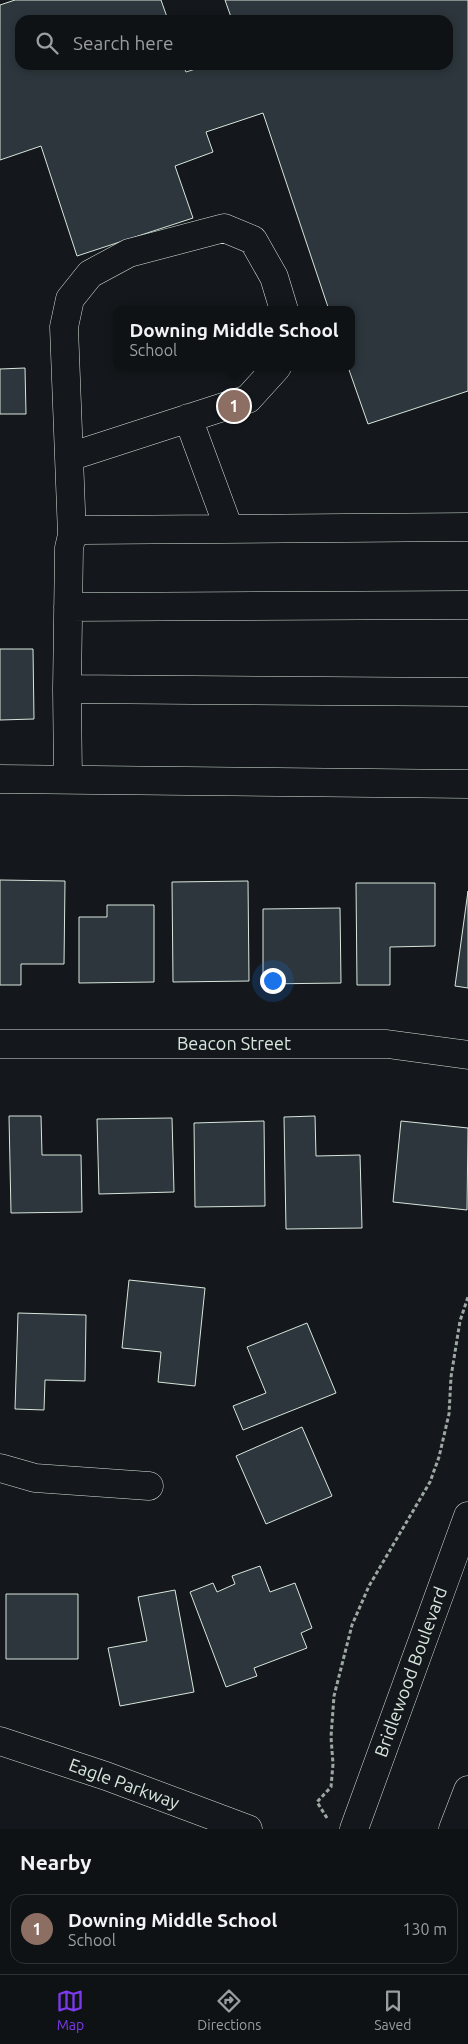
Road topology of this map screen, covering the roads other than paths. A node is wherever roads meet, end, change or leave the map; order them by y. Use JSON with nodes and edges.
{"nodes":[{"id":1,"x":283,"y":306,"type":"edge"},
{"id":2,"x":273,"y":371,"type":"edge"},
{"id":3,"x":188,"y":418,"type":"junction"},
{"id":4,"x":69,"y":457,"type":"junction"},
{"id":5,"x":468,"y":527,"type":"edge"},
{"id":6,"x":229,"y":529,"type":"junction"},
{"id":7,"x":72,"y":535,"type":"junction"},
{"id":8,"x":468,"y":605,"type":"edge"},
{"id":9,"x":68,"y":607,"type":"junction"},
{"id":10,"x":67,"y":689,"type":"junction"},
{"id":11,"x":468,"y":692,"type":"edge"},
{"id":12,"x":0,"y":778,"type":"edge"},
{"id":13,"x":68,"y":779,"type":"junction"},
{"id":14,"x":468,"y":784,"type":"edge"},
{"id":15,"x":0,"y":1044,"type":"edge"},
{"id":16,"x":468,"y":1055,"type":"edge"},
{"id":17,"x":0,"y":1468,"type":"edge"},
{"id":18,"x":149,"y":1486,"type":"dead end"},
{"id":19,"x":468,"y":1516,"type":"edge"},
{"id":20,"x":0,"y":1741,"type":"edge"},
{"id":21,"x":468,"y":1790,"type":"edge"},
{"id":22,"x":343,"y":1827,"type":"edge"},
{"id":23,"x":248,"y":1829,"type":"edge"},
{"id":24,"x":453,"y":1829,"type":"edge"}],
"edges":[{"from":1,"to":4,"type":"street"},
{"from":2,"to":3,"type":"street"},
{"from":3,"to":4,"type":"street"},
{"from":3,"to":6,"type":"street"},
{"from":4,"to":7,"type":"street"},
{"from":5,"to":6,"type":"street"},
{"from":6,"to":7,"type":"street"},
{"from":7,"to":9,"type":"street"},
{"from":8,"to":9,"type":"street"},
{"from":9,"to":10,"type":"street"},
{"from":10,"to":11,"type":"street"},
{"from":10,"to":13,"type":"street"},
{"from":12,"to":13,"type":"street"},
{"from":13,"to":14,"type":"street"},
{"from":15,"to":16,"type":"street","name":"Beacon Street"},
{"from":17,"to":18,"type":"street"},
{"from":19,"to":22,"type":"street","name":"Bridlewood Boulevard"},
{"from":20,"to":23,"type":"street","name":"Eagle Parkway"},
{"from":21,"to":24,"type":"street"}]}
